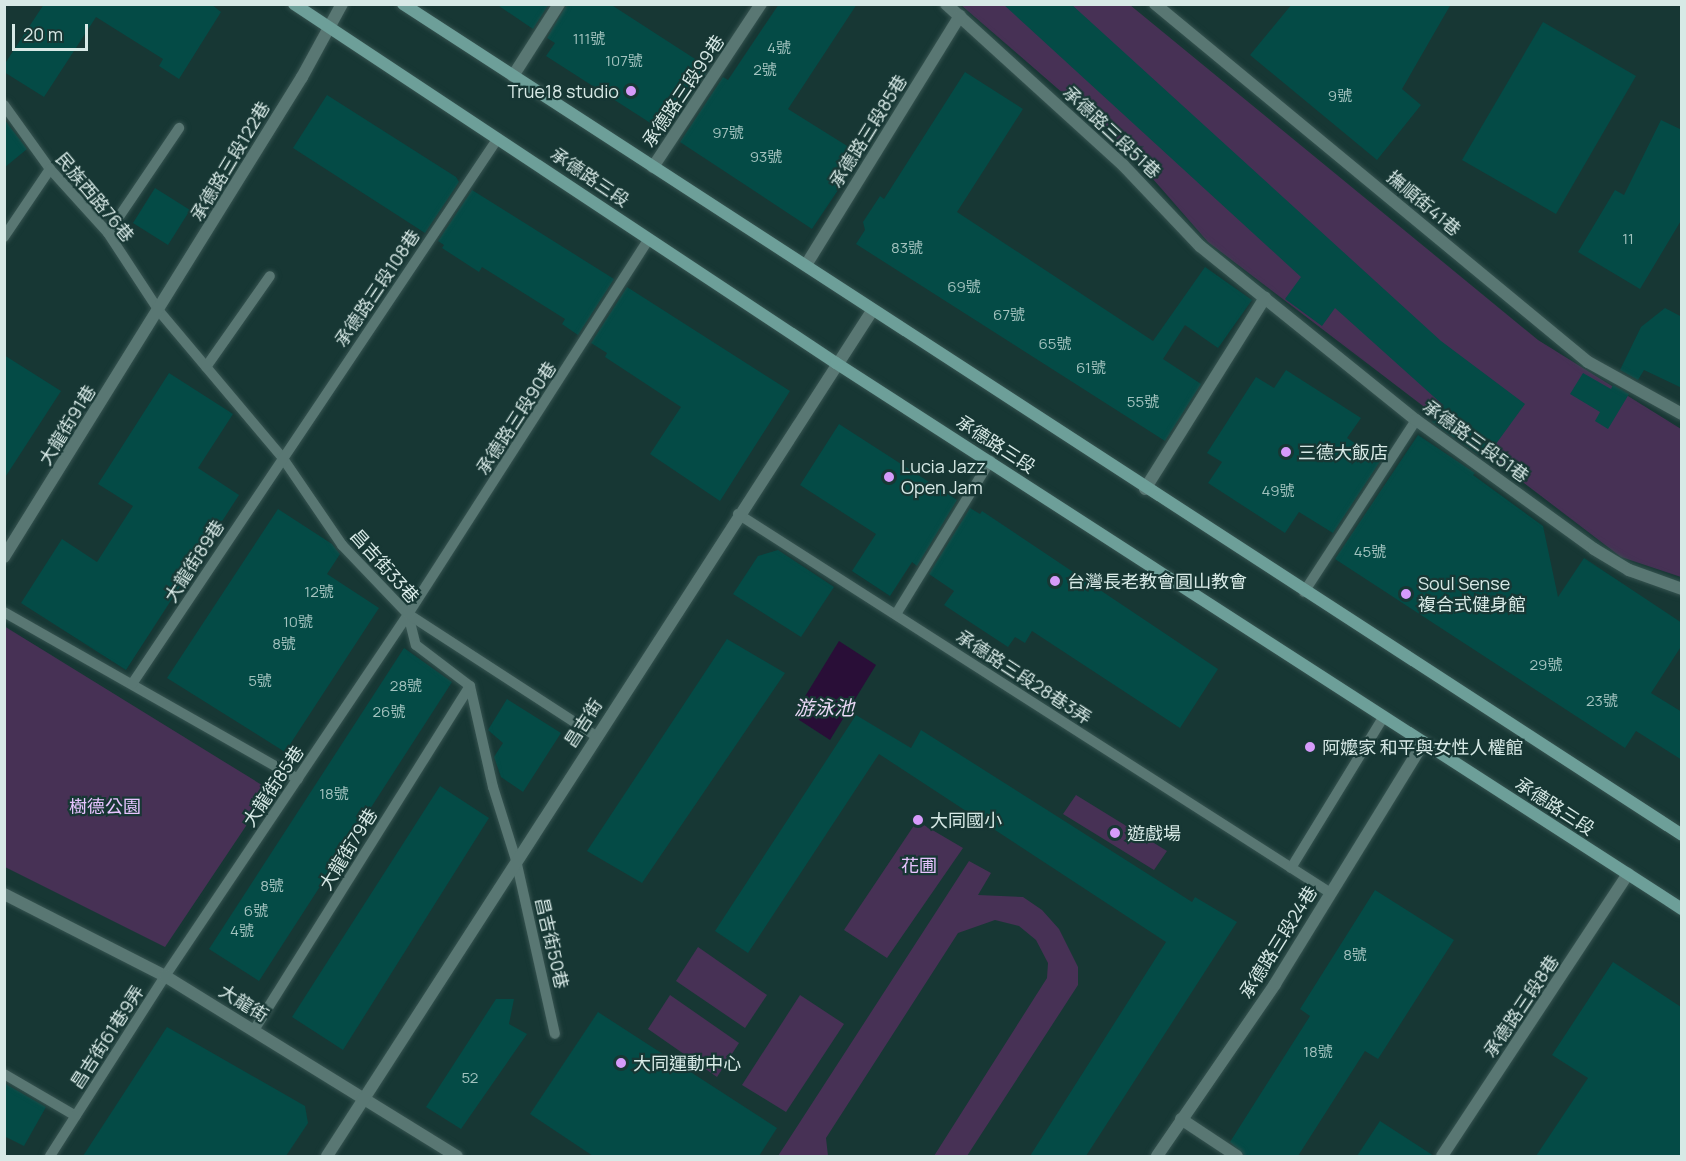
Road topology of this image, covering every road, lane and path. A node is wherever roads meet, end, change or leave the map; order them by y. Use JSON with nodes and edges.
{"nodes":[{"id":1,"x":294,"y":4,"type":"edge"},
{"id":2,"x":342,"y":4,"type":"edge"},
{"id":3,"x":403,"y":4,"type":"edge"},
{"id":4,"x":559,"y":4,"type":"edge"},
{"id":5,"x":761,"y":4,"type":"edge"},
{"id":6,"x":946,"y":4,"type":"edge"},
{"id":7,"x":1155,"y":4,"type":"edge"},
{"id":8,"x":960,"y":16,"type":"junction"},
{"id":9,"x":330,"y":28,"type":"junction"},
{"id":10,"x":513,"y":76,"type":"junction"},
{"id":11,"x":4,"y":105,"type":"edge"},
{"id":12,"x":179,"y":128,"type":"dead end"},
{"id":13,"x":498,"y":138,"type":"junction"},
{"id":14,"x":653,"y":168,"type":"junction"},
{"id":15,"x":50,"y":169,"type":"junction"},
{"id":16,"x":108,"y":233,"type":"junction"},
{"id":17,"x":4,"y":237,"type":"edge"},
{"id":18,"x":649,"y":239,"type":"junction"},
{"id":19,"x":806,"y":265,"type":"junction"},
{"id":20,"x":270,"y":276,"type":"dead end"},
{"id":21,"x":1264,"y":298,"type":"junction"},
{"id":22,"x":159,"y":311,"type":"junction"},
{"id":23,"x":872,"y":311,"type":"junction"},
{"id":24,"x":836,"y":363,"type":"junction"},
{"id":25,"x":206,"y":367,"type":"junction"},
{"id":26,"x":1682,"y":414,"type":"edge"},
{"id":27,"x":1416,"y":420,"type":"junction"},
{"id":28,"x":282,"y":457,"type":"junction"},
{"id":29,"x":990,"y":461,"type":"junction"},
{"id":30,"x":1145,"y":489,"type":"junction"},
{"id":31,"x":738,"y":514,"type":"junction"},
{"id":32,"x":4,"y":557,"type":"edge"},
{"id":33,"x":1682,"y":589,"type":"edge"},
{"id":34,"x":1304,"y":592,"type":"junction"},
{"id":35,"x":4,"y":612,"type":"edge"},
{"id":36,"x":408,"y":614,"type":"junction"},
{"id":37,"x":896,"y":614,"type":"junction"},
{"id":38,"x":132,"y":684,"type":"junction"},
{"id":39,"x":470,"y":686,"type":"junction"},
{"id":40,"x":1384,"y":716,"type":"junction"},
{"id":41,"x":596,"y":736,"type":"junction"},
{"id":42,"x":1424,"y":742,"type":"junction"},
{"id":43,"x":298,"y":779,"type":"junction"},
{"id":44,"x":1682,"y":835,"type":"edge"},
{"id":45,"x":516,"y":860,"type":"junction"},
{"id":46,"x":1291,"y":868,"type":"junction"},
{"id":47,"x":1628,"y":874,"type":"junction"},
{"id":48,"x":1329,"y":892,"type":"junction"},
{"id":49,"x":4,"y":894,"type":"edge"},
{"id":50,"x":1682,"y":909,"type":"edge"},
{"id":51,"x":165,"y":976,"type":"junction"},
{"id":52,"x":254,"y":1030,"type":"junction"},
{"id":53,"x":555,"y":1034,"type":"dead end"},
{"id":54,"x":4,"y":1074,"type":"edge"},
{"id":55,"x":364,"y":1097,"type":"junction"},
{"id":56,"x":76,"y":1116,"type":"junction"},
{"id":57,"x":1181,"y":1119,"type":"junction"},
{"id":58,"x":50,"y":1156,"type":"edge"},
{"id":59,"x":327,"y":1156,"type":"edge"},
{"id":60,"x":457,"y":1156,"type":"edge"},
{"id":61,"x":1157,"y":1156,"type":"edge"},
{"id":62,"x":1237,"y":1156,"type":"edge"},
{"id":63,"x":1442,"y":1156,"type":"edge"}],
"edges":[{"from":1,"to":9,"type":"main road","name":"承德路三段"},
{"from":2,"to":9,"type":"street","name":"承德路三段122巷"},
{"from":3,"to":10,"type":"main road"},
{"from":4,"to":10,"type":"street"},
{"from":5,"to":14,"type":"street","name":"承德路三段99巷"},
{"from":6,"to":8,"type":"street","name":"承德路三段51巷"},
{"from":7,"to":26,"type":"street","name":"撫順街41巷"},
{"from":8,"to":19,"type":"street","name":"承德路三段85巷"},
{"from":8,"to":21,"type":"street","name":"承德路三段51巷"},
{"from":9,"to":13,"type":"main road","name":"承德路三段"},
{"from":9,"to":22,"type":"street","name":"承德路三段122巷"},
{"from":10,"to":14,"type":"main road"},
{"from":11,"to":15,"type":"lane","name":"民族西路76巷"},
{"from":12,"to":16,"type":"lane"},
{"from":13,"to":18,"type":"main road","name":"承德路三段"},
{"from":13,"to":28,"type":"lane","name":"承德路三段108巷"},
{"from":14,"to":19,"type":"main road"},
{"from":15,"to":16,"type":"lane","name":"民族西路76巷"},
{"from":15,"to":17,"type":"lane"},
{"from":16,"to":22,"type":"lane","name":"民族西路76巷"},
{"from":18,"to":24,"type":"main road","name":"承德路三段"},
{"from":18,"to":36,"type":"lane","name":"承德路三段90巷"},
{"from":19,"to":23,"type":"main road"},
{"from":20,"to":25,"type":"lane"},
{"from":21,"to":27,"type":"street","name":"承德路三段51巷"},
{"from":21,"to":30,"type":"street"},
{"from":22,"to":25,"type":"lane","name":"民族西路76巷"},
{"from":22,"to":32,"type":"street","name":"大龍街91巷"},
{"from":23,"to":24,"type":"street","name":"昌吉街"},
{"from":23,"to":30,"type":"main road"},
{"from":24,"to":29,"type":"main road","name":"承德路三段"},
{"from":24,"to":31,"type":"street","name":"昌吉街"},
{"from":25,"to":28,"type":"lane","name":"昌吉街33巷"},
{"from":27,"to":33,"type":"street","name":"承德路三段51巷"},
{"from":27,"to":34,"type":"lane"},
{"from":28,"to":36,"type":"lane","name":"昌吉街33巷"},
{"from":28,"to":38,"type":"lane","name":"大龍街89巷"},
{"from":29,"to":37,"type":"lane"},
{"from":29,"to":40,"type":"main road","name":"承德路三段"},
{"from":30,"to":34,"type":"main road"},
{"from":31,"to":37,"type":"lane","name":"承德路三段28巷3弄"},
{"from":31,"to":41,"type":"street","name":"昌吉街"},
{"from":34,"to":44,"type":"main road"},
{"from":35,"to":38,"type":"lane"},
{"from":36,"to":39,"type":"lane","name":"昌吉街33巷"},
{"from":36,"to":41,"type":"lane"},
{"from":36,"to":43,"type":"lane","name":"大龍街85巷"},
{"from":37,"to":46,"type":"lane","name":"承德路三段28巷3弄"},
{"from":38,"to":43,"type":"lane"},
{"from":39,"to":45,"type":"lane"},
{"from":39,"to":52,"type":"lane","name":"大龍街79巷"},
{"from":40,"to":42,"type":"main road","name":"承德路三段"},
{"from":40,"to":46,"type":"lane"},
{"from":41,"to":45,"type":"street","name":"昌吉街"},
{"from":42,"to":47,"type":"main road","name":"承德路三段"},
{"from":42,"to":48,"type":"street","name":"承德路三段24巷"},
{"from":43,"to":51,"type":"lane","name":"大龍街85巷"},
{"from":45,"to":53,"type":"lane","name":"昌吉街50巷"},
{"from":45,"to":55,"type":"street","name":"昌吉街"},
{"from":46,"to":48,"type":"lane","name":"承德路三段28巷3弄"},
{"from":47,"to":50,"type":"main road","name":"承德路三段"},
{"from":47,"to":63,"type":"street","name":"承德路三段8巷"},
{"from":48,"to":57,"type":"street","name":"承德路三段24巷"},
{"from":49,"to":51,"type":"street","name":"大龍街"},
{"from":51,"to":52,"type":"street","name":"大龍街"},
{"from":51,"to":56,"type":"lane","name":"昌吉街61巷9弄"},
{"from":52,"to":55,"type":"street","name":"大龍街"},
{"from":54,"to":56,"type":"lane","name":"昌吉街61巷9弄"},
{"from":55,"to":59,"type":"street","name":"昌吉街"},
{"from":55,"to":60,"type":"street","name":"大龍街"},
{"from":56,"to":58,"type":"lane","name":"昌吉街61巷9弄"},
{"from":57,"to":61,"type":"street","name":"承德路三段24巷"},
{"from":57,"to":62,"type":"street"}]}
